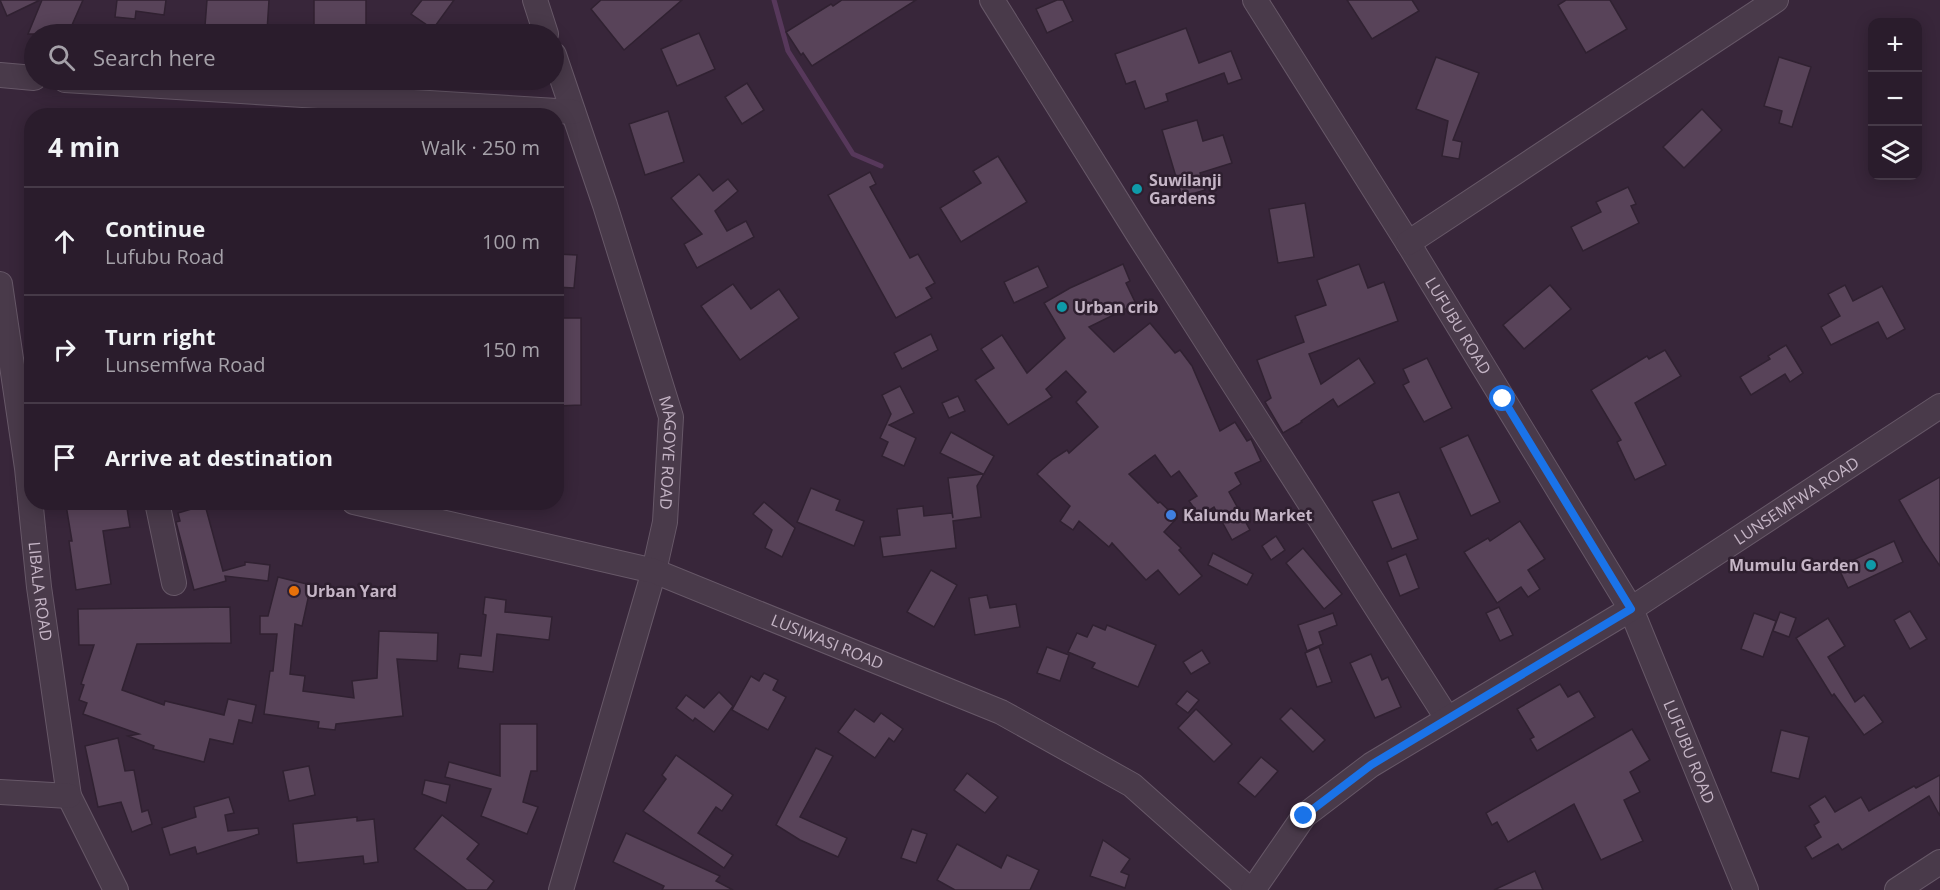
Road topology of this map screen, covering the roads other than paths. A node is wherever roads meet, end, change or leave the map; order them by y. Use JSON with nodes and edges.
{"nodes":[{"id":1,"x":535,"y":0,"type":"edge"},
{"id":2,"x":992,"y":0,"type":"edge"},
{"id":3,"x":1255,"y":0,"type":"edge"},
{"id":4,"x":1776,"y":0,"type":"edge"},
{"id":5,"x":543,"y":24,"type":"edge"},
{"id":6,"x":0,"y":75,"type":"edge"},
{"id":7,"x":24,"y":77,"type":"edge"},
{"id":8,"x":564,"y":85,"type":"edge"},
{"id":9,"x":224,"y":90,"type":"edge"},
{"id":10,"x":510,"y":108,"type":"edge"},
{"id":11,"x":564,"y":111,"type":"edge"},
{"id":12,"x":573,"y":112,"type":"junction"},
{"id":13,"x":1408,"y":243,"type":"junction"},
{"id":14,"x":0,"y":284,"type":"edge"},
{"id":15,"x":1940,"y":406,"type":"edge"},
{"id":16,"x":24,"y":435,"type":"edge"},
{"id":17,"x":33,"y":510,"type":"edge"},
{"id":18,"x":159,"y":510,"type":"edge"},
{"id":19,"x":389,"y":510,"type":"edge"},
{"id":20,"x":654,"y":571,"type":"junction"},
{"id":21,"x":174,"y":583,"type":"dead end"},
{"id":22,"x":1631,"y":609,"type":"junction"},
{"id":23,"x":1447,"y":718,"type":"junction"},
{"id":24,"x":0,"y":792,"type":"edge"},
{"id":25,"x":69,"y":796,"type":"junction"},
{"id":26,"x":1940,"y":862,"type":"edge"},
{"id":27,"x":116,"y":890,"type":"edge"},
{"id":28,"x":561,"y":890,"type":"edge"},
{"id":29,"x":1252,"y":890,"type":"edge"},
{"id":30,"x":1746,"y":890,"type":"edge"},
{"id":31,"x":1897,"y":890,"type":"edge"}],
"edges":[{"from":1,"to":5,"type":"street"},
{"from":2,"to":23,"type":"street"},
{"from":3,"to":13,"type":"street","name":"LUFUBU ROAD"},
{"from":4,"to":13,"type":"street"},
{"from":6,"to":7,"type":"street"},
{"from":8,"to":12,"type":"street","name":"MAGOYE ROAD"},
{"from":9,"to":10,"type":"street"},
{"from":11,"to":12,"type":"street"},
{"from":12,"to":20,"type":"street","name":"MAGOYE ROAD"},
{"from":13,"to":22,"type":"street","name":"LUFUBU ROAD"},
{"from":14,"to":16,"type":"street","name":"LIBALA ROAD"},
{"from":15,"to":22,"type":"street","name":"LUNSEMFWA ROAD"},
{"from":17,"to":25,"type":"street","name":"LIBALA ROAD"},
{"from":18,"to":21,"type":"street"},
{"from":19,"to":20,"type":"street","name":"LUSIWASI ROAD"},
{"from":20,"to":28,"type":"street","name":"MAGOYE ROAD"},
{"from":20,"to":29,"type":"street","name":"LUSIWASI ROAD"},
{"from":22,"to":23,"type":"street","name":"LUNSEMFWA ROAD"},
{"from":22,"to":30,"type":"street","name":"LUFUBU ROAD"},
{"from":23,"to":29,"type":"street","name":"LUNSEMFWA ROAD"},
{"from":24,"to":25,"type":"street"},
{"from":25,"to":27,"type":"street","name":"LIBALA ROAD"},
{"from":26,"to":31,"type":"street"}]}
